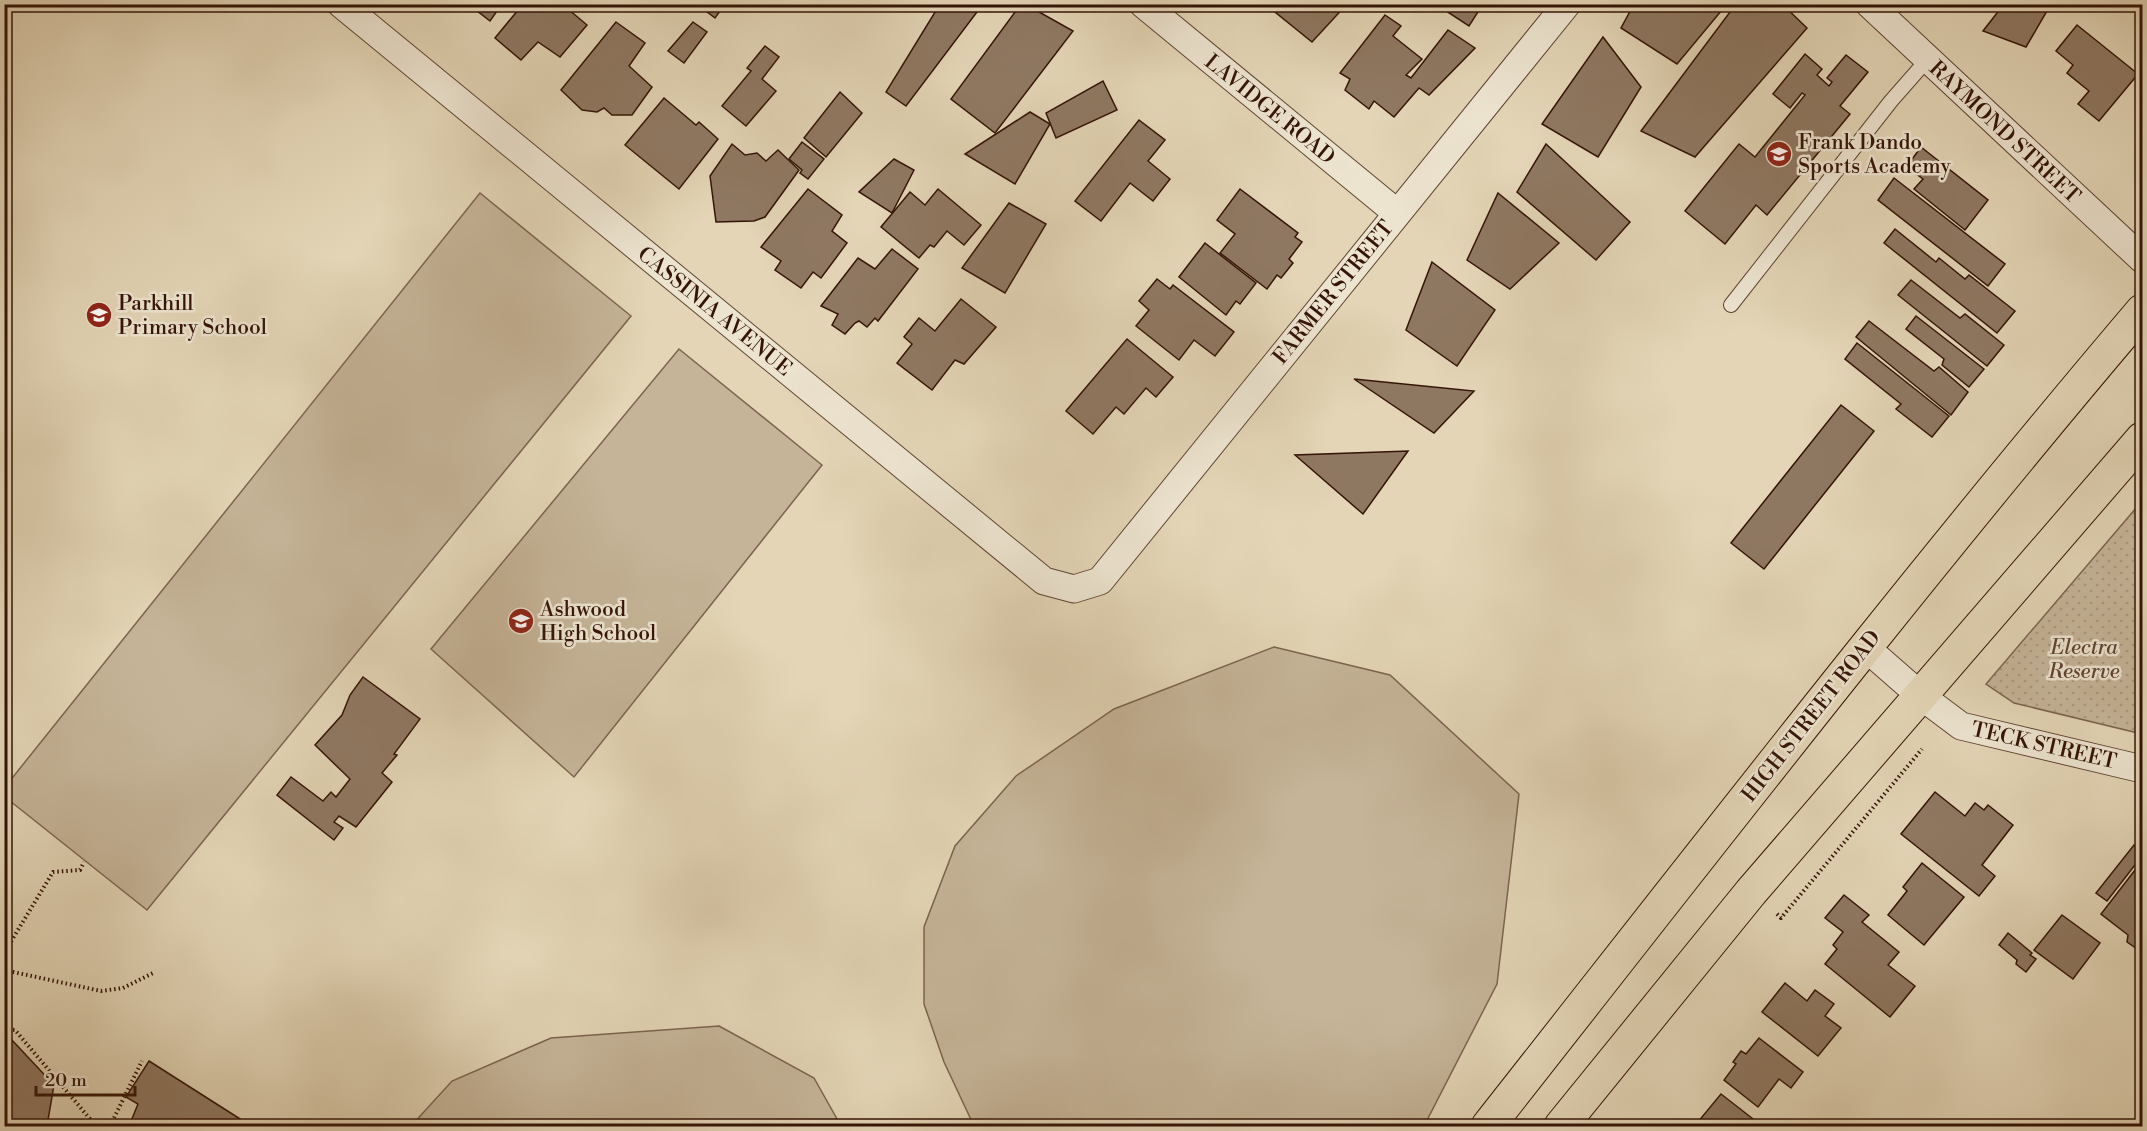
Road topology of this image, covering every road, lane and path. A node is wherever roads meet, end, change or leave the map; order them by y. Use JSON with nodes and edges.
{"nodes":[{"id":1,"x":341,"y":4,"type":"edge"},
{"id":2,"x":1143,"y":4,"type":"edge"},
{"id":3,"x":1567,"y":4,"type":"edge"},
{"id":4,"x":1869,"y":4,"type":"edge"},
{"id":5,"x":1927,"y":60,"type":"junction"},
{"id":6,"x":1397,"y":213,"type":"junction"},
{"id":7,"x":2142,"y":259,"type":"edge"},
{"id":8,"x":1731,"y":305,"type":"dead end"},
{"id":9,"x":2142,"y":311,"type":"edge"},
{"id":10,"x":2142,"y":439,"type":"edge"},
{"id":11,"x":1100,"y":581,"type":"joint"},
{"id":12,"x":1865,"y":647,"type":"junction"},
{"id":13,"x":1921,"y":696,"type":"junction"},
{"id":14,"x":2142,"y":769,"type":"edge"},
{"id":15,"x":84,"y":862,"type":"dead end"},
{"id":16,"x":4,"y":953,"type":"edge"},
{"id":17,"x":4,"y":970,"type":"edge"},
{"id":18,"x":153,"y":973,"type":"dead end"},
{"id":19,"x":4,"y":1029,"type":"edge"},
{"id":20,"x":142,"y":1062,"type":"dead end"},
{"id":21,"x":96,"y":1126,"type":"edge"},
{"id":22,"x":110,"y":1126,"type":"edge"},
{"id":23,"x":1488,"y":1126,"type":"edge"},
{"id":24,"x":1561,"y":1126,"type":"edge"}],
"edges":[{"from":1,"to":11,"type":"street","name":"CASSINIA AVENUE"},
{"from":2,"to":6,"type":"street","name":"LAVIDGE ROAD"},
{"from":3,"to":6,"type":"street","name":"FARMER STREET"},
{"from":4,"to":5,"type":"street","name":"RAYMOND STREET"},
{"from":5,"to":7,"type":"street","name":"RAYMOND STREET"},
{"from":5,"to":8,"type":"lane"},
{"from":6,"to":11,"type":"street","name":"FARMER STREET"},
{"from":9,"to":12,"type":"main road","name":"HIGH STREET ROAD"},
{"from":10,"to":13,"type":"main road"},
{"from":12,"to":13,"type":"street","name":"TECK STREET"},
{"from":12,"to":23,"type":"main road","name":"HIGH STREET ROAD"},
{"from":13,"to":14,"type":"street","name":"TECK STREET"},
{"from":13,"to":24,"type":"main road"},
{"from":15,"to":16,"type":"path"},
{"from":17,"to":18,"type":"path"},
{"from":19,"to":21,"type":"path"},
{"from":20,"to":22,"type":"path"}]}
